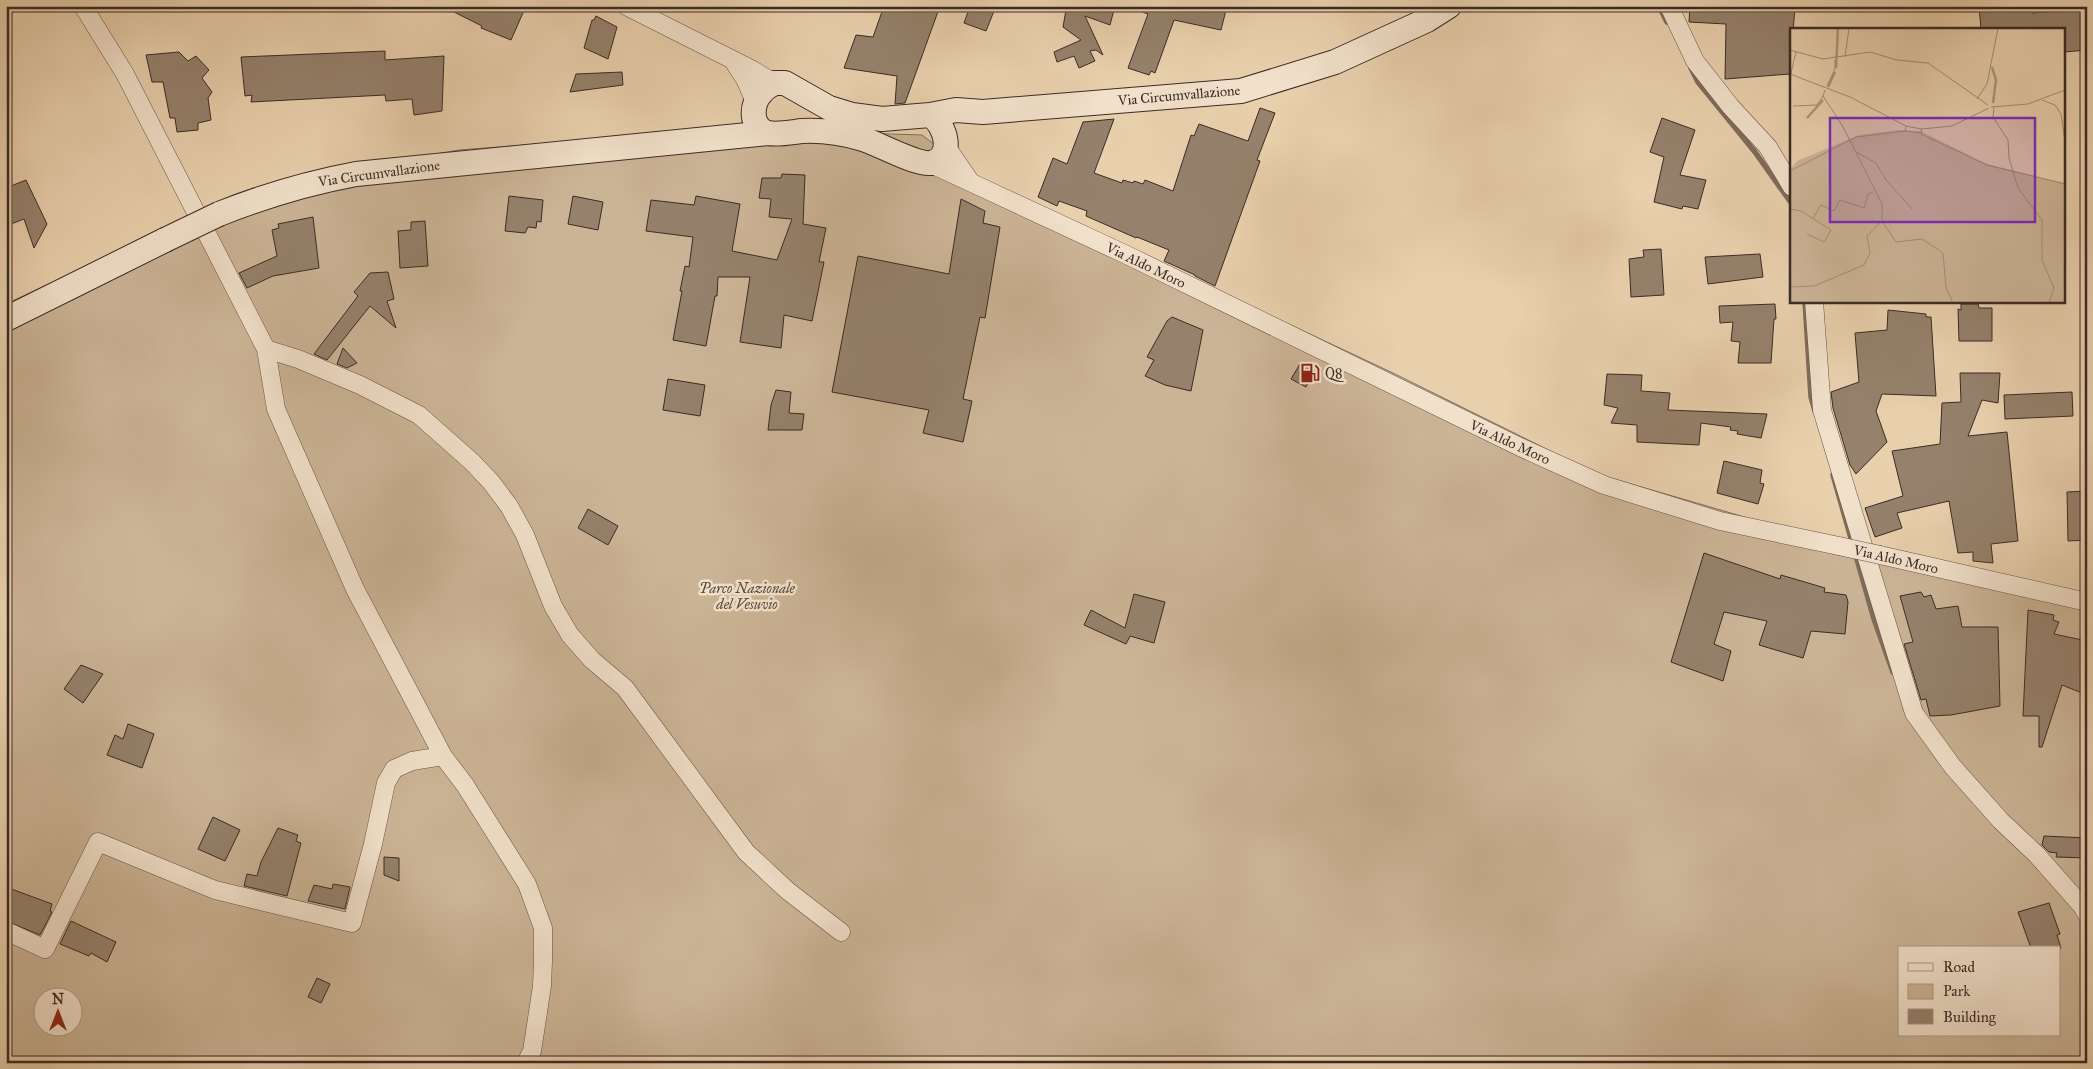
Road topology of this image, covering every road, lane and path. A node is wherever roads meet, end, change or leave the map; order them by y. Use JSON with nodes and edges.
{"nodes":[{"id":1,"x":83,"y":6,"type":"edge"},
{"id":2,"x":626,"y":6,"type":"edge"},
{"id":3,"x":1449,"y":6,"type":"edge"},
{"id":4,"x":1669,"y":6,"type":"edge"},
{"id":5,"x":734,"y":62,"type":"junction"},
{"id":6,"x":774,"y":83,"type":"junction"},
{"id":7,"x":754,"y":108,"type":"junction"},
{"id":8,"x":983,"y":112,"type":"junction"},
{"id":9,"x":930,"y":115,"type":"junction"},
{"id":10,"x":768,"y":133,"type":"junction"},
{"id":11,"x":720,"y":136,"type":"junction"},
{"id":12,"x":946,"y":142,"type":"junction"},
{"id":13,"x":929,"y":163,"type":"junction"},
{"id":14,"x":970,"y":181,"type":"junction"},
{"id":15,"x":1790,"y":184,"type":"edge"},
{"id":16,"x":1814,"y":302,"type":"edge"},
{"id":17,"x":6,"y":319,"type":"edge"},
{"id":18,"x":266,"y":349,"type":"junction"},
{"id":19,"x":2087,"y":602,"type":"edge"},
{"id":20,"x":443,"y":756,"type":"junction"},
{"id":21,"x":2087,"y":915,"type":"edge"},
{"id":22,"x":6,"y":931,"type":"edge"},
{"id":23,"x":841,"y":932,"type":"dead end"},
{"id":24,"x":533,"y":1059,"type":"edge"}],
"edges":[{"from":1,"to":18,"type":"street"},
{"from":2,"to":5,"type":"street"},
{"from":3,"to":8,"type":"main road","name":"Via Circumvallazione"},
{"from":4,"to":15,"type":"street"},
{"from":5,"to":6,"type":"street"},
{"from":5,"to":7,"type":"street"},
{"from":6,"to":7,"type":"main road","name":"Via Circumvallazione"},
{"from":6,"to":9,"type":"main road","name":"Via Circumvallazione"},
{"from":7,"to":10,"type":"main road"},
{"from":7,"to":11,"type":"main road","name":"Via Circumvallazione"},
{"from":8,"to":9,"type":"main road","name":"Via Circumvallazione"},
{"from":8,"to":12,"type":"main road"},
{"from":9,"to":12,"type":"main road"},
{"from":10,"to":11,"type":"main road","name":"Via Circumvallazione"},
{"from":10,"to":13,"type":"main road","name":"Via Circumvallazione"},
{"from":11,"to":17,"type":"main road","name":"Via Circumvallazione","bridge":true},
{"from":12,"to":13,"type":"main road"},
{"from":12,"to":14,"type":"street"},
{"from":13,"to":14,"type":"street","name":"Via Aldo Moro"},
{"from":14,"to":19,"type":"street","name":"Via Aldo Moro","bridge":true},
{"from":16,"to":21,"type":"street"},
{"from":18,"to":20,"type":"street"},
{"from":18,"to":23,"type":"street"},
{"from":20,"to":22,"type":"street"},
{"from":20,"to":24,"type":"street"}]}
